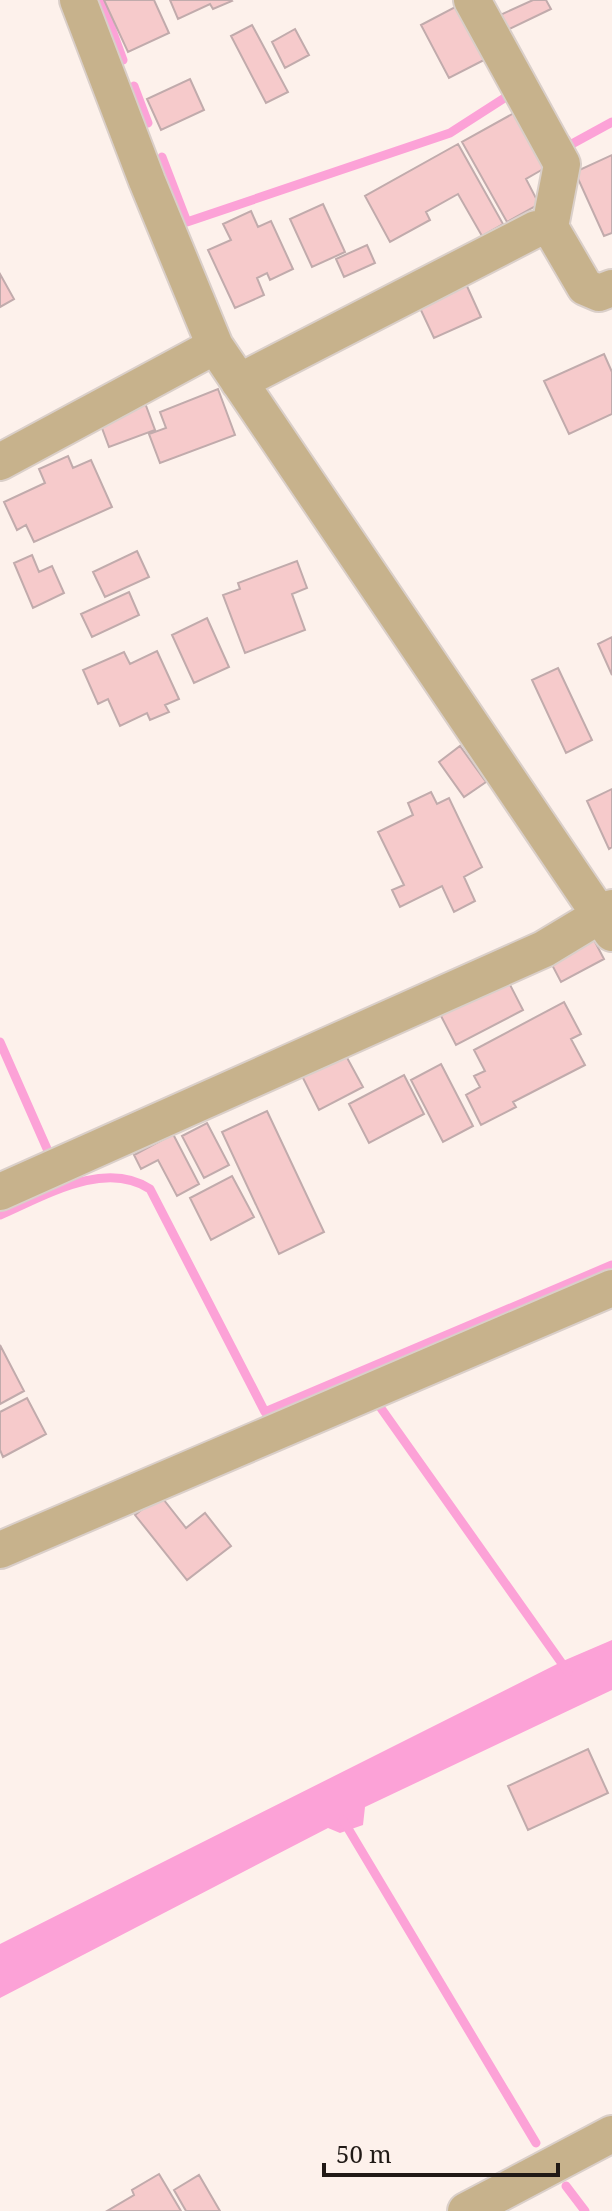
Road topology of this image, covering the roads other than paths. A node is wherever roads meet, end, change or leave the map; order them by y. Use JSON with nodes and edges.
{"nodes":[{"id":1,"x":78,"y":0,"type":"edge"},
{"id":2,"x":478,"y":2,"type":"edge"},
{"id":3,"x":550,"y":227,"type":"junction"},
{"id":4,"x":612,"y":288,"type":"edge"},
{"id":5,"x":215,"y":346,"type":"junction"},
{"id":6,"x":239,"y":382,"type":"junction"},
{"id":7,"x":0,"y":462,"type":"edge"},
{"id":8,"x":608,"y":918,"type":"edge"},
{"id":9,"x":0,"y":1192,"type":"edge"},
{"id":10,"x":612,"y":1288,"type":"edge"},
{"id":11,"x":0,"y":1550,"type":"edge"},
{"id":12,"x":612,"y":2134,"type":"edge"},
{"id":13,"x":466,"y":2211,"type":"edge"}],
"edges":[{"from":1,"to":5,"type":"street"},
{"from":2,"to":3,"type":"street"},
{"from":3,"to":4,"type":"street"},
{"from":3,"to":6,"type":"street"},
{"from":5,"to":6,"type":"street"},
{"from":5,"to":7,"type":"street"},
{"from":6,"to":8,"type":"street"},
{"from":8,"to":9,"type":"street"},
{"from":10,"to":11,"type":"street"},
{"from":12,"to":13,"type":"street"}]}
